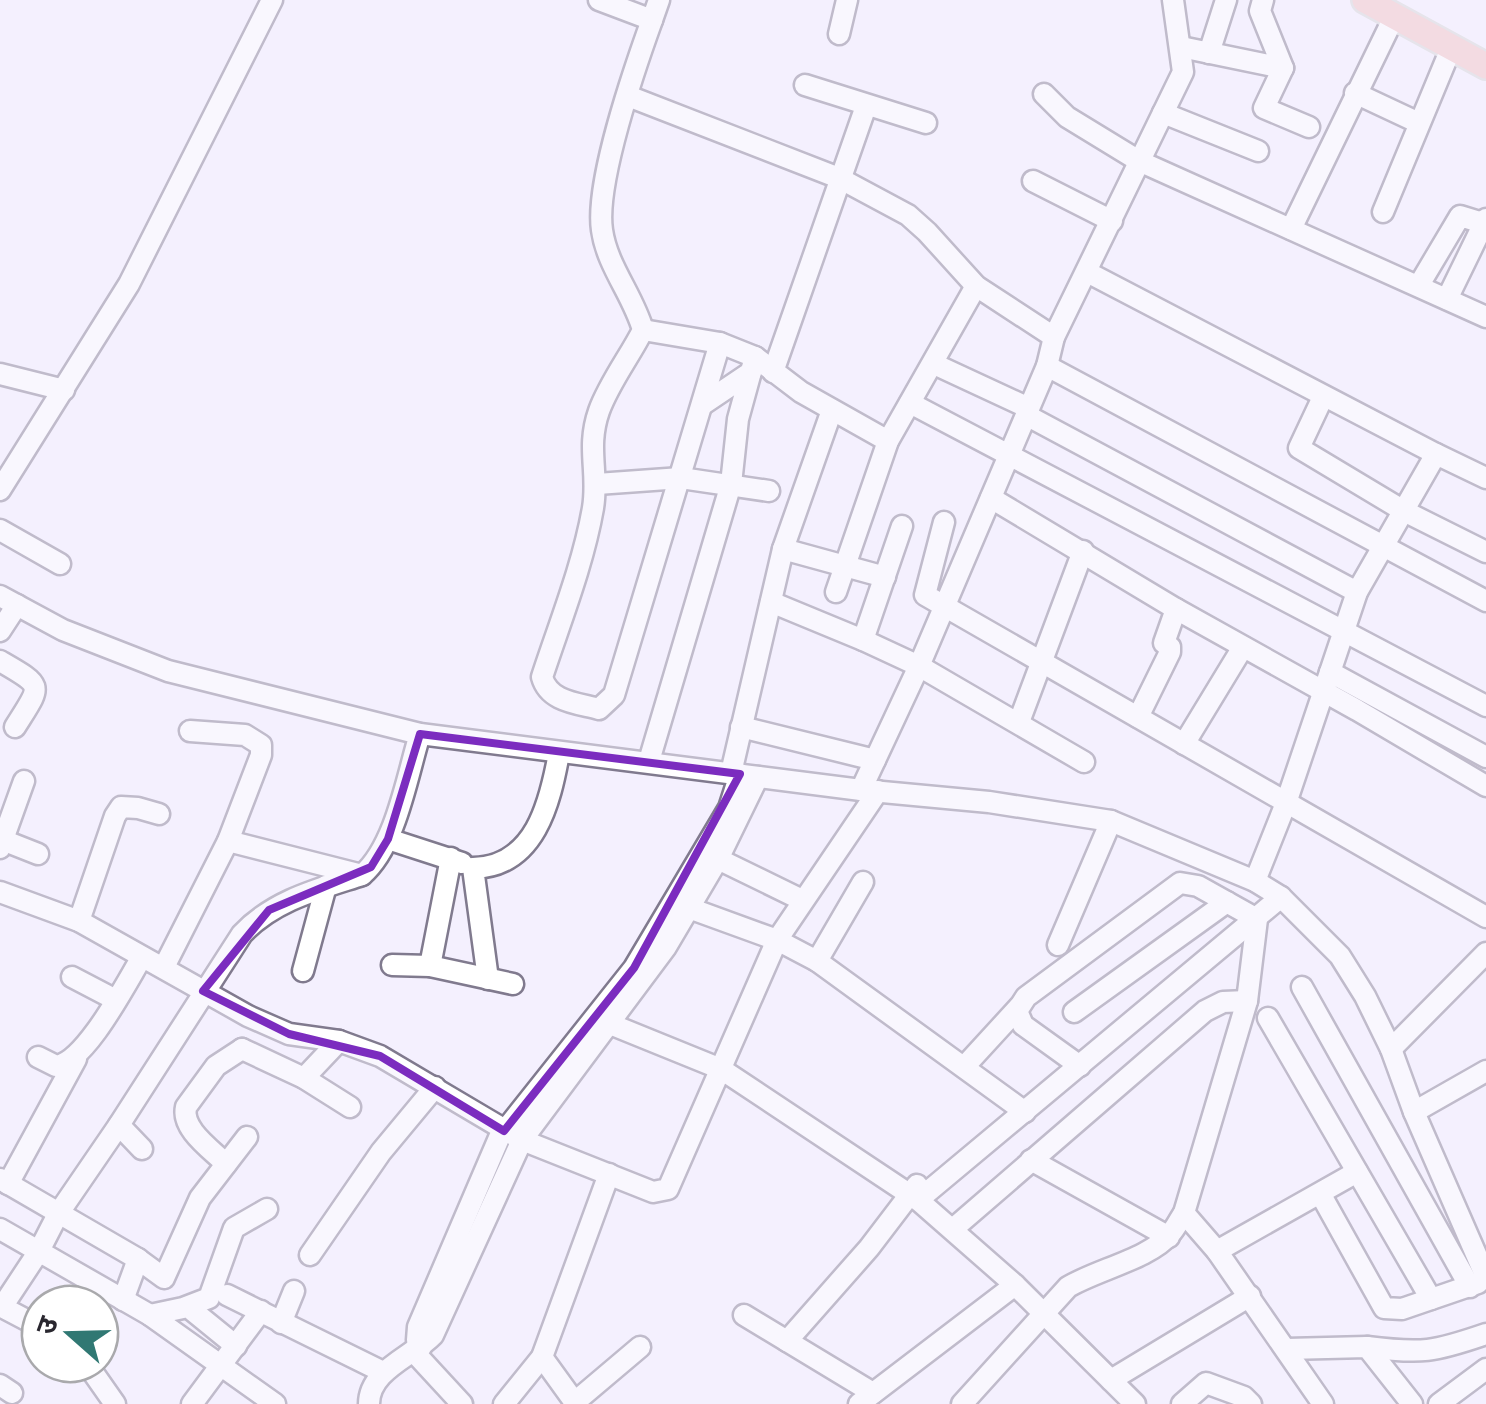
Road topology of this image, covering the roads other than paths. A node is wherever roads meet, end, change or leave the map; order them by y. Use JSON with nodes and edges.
{"nodes":[{"id":1,"x":272,"y":0,"type":"edge"},
{"id":2,"x":600,"y":0,"type":"edge"},
{"id":3,"x":847,"y":0,"type":"edge"},
{"id":4,"x":1173,"y":0,"type":"edge"},
{"id":5,"x":1226,"y":0,"type":"edge"},
{"id":6,"x":1263,"y":0,"type":"edge"},
{"id":7,"x":1364,"y":0,"type":"edge"},
{"id":8,"x":1399,"y":8,"type":"edge"},
{"id":9,"x":656,"y":10,"type":"edge"},
{"id":10,"x":840,"y":34,"type":"dead end"},
{"id":11,"x":1452,"y":46,"type":"junction"},
{"id":12,"x":1180,"y":47,"type":"junction"},
{"id":13,"x":1486,"y":47,"type":"edge"},
{"id":14,"x":1209,"y":53,"type":"junction"},
{"id":15,"x":1486,"y":66,"type":"edge"},
{"id":16,"x":1283,"y":68,"type":"junction"},
{"id":17,"x":805,"y":86,"type":"dead end"},
{"id":18,"x":1355,"y":93,"type":"junction"},
{"id":19,"x":1044,"y":94,"type":"dead end"},
{"id":20,"x":628,"y":96,"type":"junction"},
{"id":21,"x":866,"y":106,"type":"junction"},
{"id":22,"x":1162,"y":113,"type":"junction"},
{"id":23,"x":926,"y":122,"type":"dead end"},
{"id":24,"x":1419,"y":123,"type":"junction"},
{"id":25,"x":1309,"y":127,"type":"dead end"},
{"id":26,"x":1258,"y":151,"type":"dead end"},
{"id":27,"x":1139,"y":161,"type":"junction"},
{"id":28,"x":839,"y":178,"type":"junction"},
{"id":29,"x":1033,"y":181,"type":"dead end"},
{"id":30,"x":1383,"y":212,"type":"dead end"},
{"id":31,"x":1112,"y":221,"type":"junction"},
{"id":32,"x":1485,"y":222,"type":"edge"},
{"id":33,"x":1292,"y":230,"type":"junction"},
{"id":34,"x":1086,"y":272,"type":"junction"},
{"id":35,"x":1419,"y":285,"type":"junction"},
{"id":36,"x":976,"y":286,"type":"junction"},
{"id":37,"x":1446,"y":299,"type":"junction"},
{"id":38,"x":1486,"y":317,"type":"edge"},
{"id":39,"x":643,"y":330,"type":"junction"},
{"id":40,"x":1054,"y":337,"type":"junction"},
{"id":41,"x":720,"y":344,"type":"junction"},
{"id":42,"x":934,"y":364,"type":"junction"},
{"id":43,"x":753,"y":365,"type":"junction"},
{"id":44,"x":1047,"y":366,"type":"junction"},
{"id":45,"x":0,"y":374,"type":"edge"},
{"id":46,"x":777,"y":375,"type":"junction"},
{"id":47,"x":64,"y":390,"type":"junction"},
{"id":48,"x":1323,"y":396,"type":"junction"},
{"id":49,"x":910,"y":403,"type":"junction"},
{"id":50,"x":702,"y":405,"type":"junction"},
{"id":51,"x":832,"y":410,"type":"junction"},
{"id":52,"x":1027,"y":411,"type":"junction"},
{"id":53,"x":888,"y":440,"type":"junction"},
{"id":54,"x":1009,"y":454,"type":"junction"},
{"id":55,"x":1436,"y":454,"type":"junction"},
{"id":56,"x":681,"y":478,"type":"junction"},
{"id":57,"x":1486,"y":478,"type":"edge"},
{"id":58,"x":597,"y":484,"type":"junction"},
{"id":59,"x":731,"y":484,"type":"junction"},
{"id":60,"x":0,"y":490,"type":"edge"},
{"id":61,"x":769,"y":491,"type":"dead end"},
{"id":62,"x":991,"y":498,"type":"junction"},
{"id":63,"x":1404,"y":511,"type":"junction"},
{"id":64,"x":944,"y":522,"type":"dead end"},
{"id":65,"x":902,"y":526,"type":"dead end"},
{"id":66,"x":0,"y":530,"type":"edge"},
{"id":67,"x":1383,"y":546,"type":"junction"},
{"id":68,"x":783,"y":549,"type":"junction"},
{"id":69,"x":1083,"y":551,"type":"junction"},
{"id":70,"x":1486,"y":552,"type":"edge"},
{"id":71,"x":60,"y":564,"type":"dead end"},
{"id":72,"x":846,"y":566,"type":"junction"},
{"id":73,"x":885,"y":576,"type":"junction"},
{"id":74,"x":836,"y":592,"type":"dead end"},
{"id":75,"x":1357,"y":592,"type":"junction"},
{"id":76,"x":10,"y":601,"type":"edge"},
{"id":77,"x":1486,"y":601,"type":"edge"},
{"id":78,"x":770,"y":602,"type":"junction"},
{"id":79,"x":945,"y":605,"type":"junction"},
{"id":80,"x":1176,"y":610,"type":"junction"},
{"id":81,"x":1344,"y":629,"type":"junction"},
{"id":82,"x":0,"y":630,"type":"edge"},
{"id":83,"x":863,"y":640,"type":"junction"},
{"id":84,"x":1243,"y":647,"type":"junction"},
{"id":85,"x":0,"y":661,"type":"edge"},
{"id":86,"x":1044,"y":662,"type":"junction"},
{"id":87,"x":919,"y":666,"type":"junction"},
{"id":88,"x":1330,"y":672,"type":"junction"},
{"id":89,"x":1323,"y":693,"type":"junction"},
{"id":90,"x":1486,"y":706,"type":"edge"},
{"id":91,"x":1138,"y":717,"type":"junction"},
{"id":92,"x":1019,"y":722,"type":"junction"},
{"id":93,"x":741,"y":727,"type":"junction"},
{"id":94,"x":15,"y":728,"type":"dead end"},
{"id":95,"x":190,"y":731,"type":"dead end"},
{"id":96,"x":420,"y":734,"type":"junction"},
{"id":97,"x":1184,"y":744,"type":"junction"},
{"id":98,"x":559,"y":753,"type":"junction"},
{"id":99,"x":1486,"y":758,"type":"edge"},
{"id":100,"x":874,"y":760,"type":"junction"},
{"id":101,"x":649,"y":761,"type":"junction"},
{"id":102,"x":1084,"y":762,"type":"dead end"},
{"id":103,"x":732,"y":773,"type":"junction"},
{"id":104,"x":24,"y":781,"type":"dead end"},
{"id":105,"x":1486,"y":786,"type":"edge"},
{"id":106,"x":869,"y":791,"type":"junction"},
{"id":107,"x":1286,"y":803,"type":"junction"},
{"id":108,"x":159,"y":814,"type":"dead end"},
{"id":109,"x":1111,"y":821,"type":"junction"},
{"id":110,"x":388,"y":839,"type":"junction"},
{"id":111,"x":228,"y":840,"type":"junction"},
{"id":112,"x":1,"y":842,"type":"edge"},
{"id":113,"x":38,"y":854,"type":"dead end"},
{"id":114,"x":451,"y":858,"type":"junction"},
{"id":115,"x":718,"y":859,"type":"junction"},
{"id":116,"x":473,"y":868,"type":"junction"},
{"id":117,"x":362,"y":875,"type":"junction"},
{"id":118,"x":1255,"y":881,"type":"junction"},
{"id":119,"x":863,"y":882,"type":"dead end"},
{"id":120,"x":326,"y":886,"type":"junction"},
{"id":121,"x":0,"y":892,"type":"edge"},
{"id":122,"x":1281,"y":897,"type":"junction"},
{"id":123,"x":802,"y":900,"type":"junction"},
{"id":124,"x":1227,"y":902,"type":"junction"},
{"id":125,"x":682,"y":906,"type":"junction"},
{"id":126,"x":1486,"y":917,"type":"edge"},
{"id":127,"x":1257,"y":919,"type":"junction"},
{"id":128,"x":79,"y":922,"type":"junction"},
{"id":129,"x":777,"y":940,"type":"junction"},
{"id":130,"x":1058,"y":945,"type":"dead end"},
{"id":131,"x":1486,"y":953,"type":"edge"},
{"id":132,"x":142,"y":956,"type":"junction"},
{"id":133,"x":817,"y":961,"type":"junction"},
{"id":134,"x":392,"y":965,"type":"dead end"},
{"id":135,"x":430,"y":966,"type":"junction"},
{"id":136,"x":164,"y":967,"type":"junction"},
{"id":137,"x":303,"y":971,"type":"dead end"},
{"id":138,"x":72,"y":977,"type":"dead end"},
{"id":139,"x":488,"y":979,"type":"junction"},
{"id":140,"x":514,"y":984,"type":"dead end"},
{"id":141,"x":1302,"y":987,"type":"dead end"},
{"id":142,"x":203,"y":990,"type":"junction"},
{"id":143,"x":116,"y":1000,"type":"junction"},
{"id":144,"x":1247,"y":1001,"type":"junction"},
{"id":145,"x":1018,"y":1007,"type":"junction"},
{"id":146,"x":1074,"y":1012,"type":"dead end"},
{"id":147,"x":248,"y":1016,"type":"junction"},
{"id":148,"x":1268,"y":1018,"type":"dead end"},
{"id":149,"x":610,"y":1024,"type":"junction"},
{"id":150,"x":339,"y":1042,"type":"junction"},
{"id":151,"x":82,"y":1049,"type":"junction"},
{"id":152,"x":1391,"y":1049,"type":"junction"},
{"id":153,"x":242,"y":1050,"type":"junction"},
{"id":154,"x":38,"y":1057,"type":"dead end"},
{"id":155,"x":1080,"y":1066,"type":"junction"},
{"id":156,"x":964,"y":1067,"type":"junction"},
{"id":157,"x":721,"y":1068,"type":"junction"},
{"id":158,"x":1486,"y":1071,"type":"edge"},
{"id":159,"x":419,"y":1077,"type":"junction"},
{"id":160,"x":304,"y":1078,"type":"junction"},
{"id":161,"x":350,"y":1108,"type":"dead end"},
{"id":162,"x":1025,"y":1112,"type":"junction"},
{"id":163,"x":1414,"y":1112,"type":"junction"},
{"id":164,"x":119,"y":1125,"type":"junction"},
{"id":165,"x":513,"y":1135,"type":"junction"},
{"id":166,"x":247,"y":1137,"type":"dead end"},
{"id":167,"x":142,"y":1149,"type":"dead end"},
{"id":168,"x":1031,"y":1160,"type":"junction"},
{"id":169,"x":226,"y":1164,"type":"junction"},
{"id":170,"x":1357,"y":1172,"type":"junction"},
{"id":171,"x":609,"y":1174,"type":"junction"},
{"id":172,"x":4,"y":1182,"type":"edge"},
{"id":173,"x":916,"y":1192,"type":"junction"},
{"id":174,"x":1321,"y":1195,"type":"junction"},
{"id":175,"x":267,"y":1209,"type":"dead end"},
{"id":176,"x":1184,"y":1213,"type":"junction"},
{"id":177,"x":58,"y":1214,"type":"junction"},
{"id":178,"x":954,"y":1228,"type":"junction"},
{"id":179,"x":0,"y":1229,"type":"edge"},
{"id":180,"x":1169,"y":1237,"type":"junction"},
{"id":181,"x":1218,"y":1251,"type":"junction"},
{"id":182,"x":38,"y":1252,"type":"junction"},
{"id":183,"x":310,"y":1255,"type":"dead end"},
{"id":184,"x":138,"y":1259,"type":"junction"},
{"id":185,"x":1480,"y":1281,"type":"edge"},
{"id":186,"x":1015,"y":1285,"type":"junction"},
{"id":187,"x":294,"y":1290,"type":"dead end"},
{"id":188,"x":227,"y":1295,"type":"dead end"},
{"id":189,"x":1250,"y":1296,"type":"junction"},
{"id":190,"x":1431,"y":1299,"type":"junction"},
{"id":191,"x":123,"y":1300,"type":"junction"},
{"id":192,"x":1,"y":1306,"type":"edge"},
{"id":193,"x":194,"y":1311,"type":"dead end"},
{"id":194,"x":261,"y":1311,"type":"junction"},
{"id":195,"x":1044,"y":1312,"type":"junction"},
{"id":196,"x":150,"y":1315,"type":"junction"},
{"id":197,"x":744,"y":1315,"type":"dead end"},
{"id":198,"x":281,"y":1322,"type":"junction"},
{"id":199,"x":1486,"y":1334,"type":"edge"},
{"id":200,"x":787,"y":1341,"type":"junction"},
{"id":201,"x":236,"y":1346,"type":"junction"},
{"id":202,"x":640,"y":1347,"type":"dead end"},
{"id":203,"x":1367,"y":1347,"type":"junction"},
{"id":204,"x":417,"y":1349,"type":"junction"},
{"id":205,"x":1287,"y":1350,"type":"junction"},
{"id":206,"x":542,"y":1357,"type":"junction"},
{"id":207,"x":223,"y":1366,"type":"junction"},
{"id":208,"x":1486,"y":1369,"type":"edge"},
{"id":209,"x":383,"y":1372,"type":"junction"},
{"id":210,"x":1111,"y":1380,"type":"junction"},
{"id":211,"x":866,"y":1399,"type":"edge"},
{"id":212,"x":1401,"y":1400,"type":"edge"},
{"id":213,"x":576,"y":1403,"type":"edge"},
{"id":214,"x":1320,"y":1403,"type":"edge"},
{"id":215,"x":192,"y":1404,"type":"edge"},
{"id":216,"x":275,"y":1404,"type":"edge"},
{"id":217,"x":369,"y":1404,"type":"edge"},
{"id":218,"x":462,"y":1404,"type":"edge"},
{"id":219,"x":504,"y":1404,"type":"edge"},
{"id":220,"x":962,"y":1404,"type":"edge"},
{"id":221,"x":1136,"y":1404,"type":"edge"},
{"id":222,"x":1182,"y":1404,"type":"edge"},
{"id":223,"x":1250,"y":1404,"type":"edge"},
{"id":224,"x":1439,"y":1404,"type":"edge"}],
"edges":[{"from":1,"to":47,"type":"street"},
{"from":2,"to":9,"type":"street"},
{"from":3,"to":10,"type":"street"},
{"from":4,"to":12,"type":"street"},
{"from":5,"to":14,"type":"street"},
{"from":6,"to":16,"type":"street"},
{"from":7,"to":8,"type":"main road"},
{"from":8,"to":11,"type":"main road"},
{"from":8,"to":13,"type":"main road"},
{"from":8,"to":18,"type":"street"},
{"from":9,"to":20,"type":"street"},
{"from":11,"to":15,"type":"main road"},
{"from":11,"to":24,"type":"street"},
{"from":12,"to":14,"type":"street"},
{"from":12,"to":22,"type":"street"},
{"from":14,"to":16,"type":"street"},
{"from":16,"to":25,"type":"street"},
{"from":17,"to":21,"type":"street"},
{"from":18,"to":24,"type":"street"},
{"from":18,"to":33,"type":"street"},
{"from":19,"to":27,"type":"street"},
{"from":20,"to":28,"type":"street"},
{"from":20,"to":39,"type":"street"},
{"from":21,"to":23,"type":"street"},
{"from":21,"to":28,"type":"street"},
{"from":22,"to":26,"type":"street"},
{"from":22,"to":27,"type":"street"},
{"from":24,"to":30,"type":"street"},
{"from":27,"to":31,"type":"street"},
{"from":27,"to":33,"type":"street"},
{"from":28,"to":36,"type":"street"},
{"from":28,"to":46,"type":"street"},
{"from":29,"to":31,"type":"street"},
{"from":31,"to":34,"type":"street"},
{"from":32,"to":35,"type":"street"},
{"from":32,"to":37,"type":"street"},
{"from":33,"to":35,"type":"street"},
{"from":34,"to":40,"type":"street"},
{"from":34,"to":48,"type":"street"},
{"from":35,"to":37,"type":"street"},
{"from":36,"to":40,"type":"street"},
{"from":36,"to":42,"type":"street"},
{"from":37,"to":38,"type":"street"},
{"from":39,"to":41,"type":"street"},
{"from":39,"to":58,"type":"street"},
{"from":40,"to":44,"type":"street"},
{"from":41,"to":43,"type":"street"},
{"from":41,"to":50,"type":"street"},
{"from":42,"to":49,"type":"street"},
{"from":42,"to":52,"type":"street"},
{"from":43,"to":46,"type":"street"},
{"from":43,"to":50,"type":"street"},
{"from":43,"to":59,"type":"street"},
{"from":44,"to":52,"type":"street"},
{"from":44,"to":67,"type":"street"},
{"from":45,"to":47,"type":"street"},
{"from":46,"to":51,"type":"street"},
{"from":47,"to":60,"type":"street"},
{"from":48,"to":55,"type":"street"},
{"from":48,"to":63,"type":"street"},
{"from":49,"to":53,"type":"street"},
{"from":49,"to":54,"type":"street"},
{"from":50,"to":56,"type":"street"},
{"from":51,"to":53,"type":"street"},
{"from":51,"to":68,"type":"street"},
{"from":52,"to":54,"type":"street"},
{"from":52,"to":75,"type":"street"},
{"from":53,"to":72,"type":"street"},
{"from":54,"to":62,"type":"street"},
{"from":54,"to":81,"type":"street"},
{"from":55,"to":57,"type":"street"},
{"from":55,"to":63,"type":"street"},
{"from":56,"to":58,"type":"street"},
{"from":56,"to":58,"type":"street"},
{"from":56,"to":59,"type":"street"},
{"from":59,"to":61,"type":"street"},
{"from":59,"to":101,"type":"street"},
{"from":62,"to":69,"type":"street"},
{"from":62,"to":79,"type":"street"},
{"from":63,"to":67,"type":"street"},
{"from":63,"to":70,"type":"street"},
{"from":64,"to":79,"type":"street"},
{"from":65,"to":73,"type":"street"},
{"from":66,"to":71,"type":"street"},
{"from":67,"to":75,"type":"street"},
{"from":67,"to":77,"type":"street"},
{"from":68,"to":72,"type":"street"},
{"from":68,"to":78,"type":"street"},
{"from":69,"to":80,"type":"street"},
{"from":69,"to":86,"type":"street"},
{"from":72,"to":73,"type":"street"},
{"from":72,"to":74,"type":"street"},
{"from":73,"to":83,"type":"street"},
{"from":75,"to":81,"type":"street"},
{"from":76,"to":82,"type":"street"},
{"from":76,"to":96,"type":"street"},
{"from":78,"to":83,"type":"street"},
{"from":78,"to":93,"type":"street"},
{"from":79,"to":86,"type":"street"},
{"from":79,"to":87,"type":"street"},
{"from":80,"to":84,"type":"street"},
{"from":80,"to":91,"type":"street"},
{"from":81,"to":88,"type":"street"},
{"from":81,"to":90,"type":"street"},
{"from":83,"to":87,"type":"street"},
{"from":84,"to":89,"type":"street"},
{"from":84,"to":97,"type":"street"},
{"from":85,"to":94,"type":"street"},
{"from":86,"to":91,"type":"street"},
{"from":86,"to":92,"type":"street"},
{"from":87,"to":92,"type":"street"},
{"from":87,"to":100,"type":"street"},
{"from":88,"to":89,"type":"street"},
{"from":88,"to":99,"type":"street"},
{"from":89,"to":105,"type":"street"},
{"from":89,"to":107,"type":"street"},
{"from":91,"to":97,"type":"street"},
{"from":92,"to":102,"type":"street"},
{"from":93,"to":100,"type":"street"},
{"from":93,"to":103,"type":"street"},
{"from":95,"to":111,"type":"street"},
{"from":96,"to":98,"type":"street"},
{"from":96,"to":110,"type":"street"},
{"from":97,"to":107,"type":"street"},
{"from":98,"to":101,"type":"street"},
{"from":98,"to":116,"type":"street"},
{"from":100,"to":106,"type":"street"},
{"from":101,"to":103,"type":"street"},
{"from":103,"to":106,"type":"street"},
{"from":103,"to":115,"type":"street"},
{"from":103,"to":125,"type":"street"},
{"from":104,"to":112,"type":"street"},
{"from":106,"to":109,"type":"street"},
{"from":106,"to":123,"type":"street"},
{"from":107,"to":118,"type":"street"},
{"from":107,"to":126,"type":"street"},
{"from":108,"to":128,"type":"street"},
{"from":109,"to":118,"type":"street"},
{"from":109,"to":130,"type":"street"},
{"from":110,"to":114,"type":"street"},
{"from":110,"to":117,"type":"street"},
{"from":111,"to":117,"type":"street"},
{"from":111,"to":136,"type":"street"},
{"from":112,"to":113,"type":"street"},
{"from":114,"to":116,"type":"street"},
{"from":114,"to":135,"type":"street"},
{"from":115,"to":123,"type":"street"},
{"from":115,"to":125,"type":"street"},
{"from":116,"to":139,"type":"street"},
{"from":117,"to":120,"type":"street"},
{"from":118,"to":122,"type":"street"},
{"from":119,"to":133,"type":"street"},
{"from":120,"to":137,"type":"street"},
{"from":120,"to":142,"type":"street"},
{"from":121,"to":128,"type":"street"},
{"from":122,"to":127,"type":"street"},
{"from":122,"to":152,"type":"street"},
{"from":123,"to":129,"type":"street"},
{"from":124,"to":127,"type":"street"},
{"from":124,"to":145,"type":"street"},
{"from":124,"to":146,"type":"street"},
{"from":125,"to":129,"type":"street"},
{"from":125,"to":149,"type":"street"},
{"from":125,"to":165,"type":"street"},
{"from":127,"to":144,"type":"street"},
{"from":127,"to":155,"type":"street"},
{"from":128,"to":132,"type":"street"},
{"from":129,"to":133,"type":"street"},
{"from":129,"to":157,"type":"street"},
{"from":131,"to":152,"type":"street"},
{"from":132,"to":136,"type":"street"},
{"from":132,"to":143,"type":"street"},
{"from":133,"to":156,"type":"street"},
{"from":134,"to":135,"type":"street"},
{"from":135,"to":139,"type":"street"},
{"from":136,"to":142,"type":"street"},
{"from":138,"to":143,"type":"street"},
{"from":139,"to":140,"type":"street"},
{"from":141,"to":185,"type":"street"},
{"from":142,"to":147,"type":"street"},
{"from":142,"to":164,"type":"street"},
{"from":143,"to":151,"type":"street"},
{"from":144,"to":168,"type":"street"},
{"from":144,"to":176,"type":"street"},
{"from":145,"to":155,"type":"street"},
{"from":145,"to":156,"type":"street"},
{"from":147,"to":150,"type":"street"},
{"from":147,"to":153,"type":"street"},
{"from":148,"to":170,"type":"street"},
{"from":149,"to":157,"type":"street"},
{"from":149,"to":165,"type":"street"},
{"from":150,"to":159,"type":"street"},
{"from":150,"to":160,"type":"street"},
{"from":151,"to":154,"type":"street"},
{"from":151,"to":172,"type":"street"},
{"from":152,"to":163,"type":"street"},
{"from":153,"to":160,"type":"street"},
{"from":153,"to":169,"type":"street"},
{"from":155,"to":162,"type":"street"},
{"from":156,"to":162,"type":"street"},
{"from":157,"to":171,"type":"street"},
{"from":157,"to":173,"type":"street"},
{"from":158,"to":163,"type":"street"},
{"from":159,"to":165,"type":"street"},
{"from":159,"to":183,"type":"street"},
{"from":160,"to":161,"type":"street"},
{"from":162,"to":173,"type":"street"},
{"from":163,"to":185,"type":"street"},
{"from":164,"to":167,"type":"street"},
{"from":164,"to":177,"type":"street"},
{"from":165,"to":171,"type":"street"},
{"from":165,"to":204,"type":"street"},
{"from":166,"to":169,"type":"street"},
{"from":168,"to":178,"type":"street"},
{"from":168,"to":180,"type":"street"},
{"from":169,"to":184,"type":"street"},
{"from":170,"to":174,"type":"street"},
{"from":170,"to":190,"type":"street"},
{"from":171,"to":206,"type":"street"},
{"from":172,"to":177,"type":"street"},
{"from":173,"to":178,"type":"street"},
{"from":173,"to":200,"type":"street"},
{"from":174,"to":181,"type":"street"},
{"from":174,"to":190,"type":"street"},
{"from":175,"to":196,"type":"street"},
{"from":176,"to":180,"type":"street"},
{"from":176,"to":181,"type":"street"},
{"from":177,"to":182,"type":"street"},
{"from":177,"to":184,"type":"street"},
{"from":178,"to":186,"type":"street"},
{"from":179,"to":182,"type":"street"},
{"from":180,"to":195,"type":"street"},
{"from":181,"to":189,"type":"street"},
{"from":182,"to":191,"type":"street"},
{"from":182,"to":192,"type":"street"},
{"from":184,"to":191,"type":"street"},
{"from":185,"to":190,"type":"street"},
{"from":186,"to":195,"type":"street"},
{"from":186,"to":211,"type":"street"},
{"from":187,"to":198,"type":"street"},
{"from":188,"to":194,"type":"street"},
{"from":189,"to":205,"type":"street"},
{"from":189,"to":210,"type":"street"},
{"from":191,"to":196,"type":"street"},
{"from":193,"to":201,"type":"street"},
{"from":194,"to":198,"type":"street"},
{"from":194,"to":201,"type":"street"},
{"from":195,"to":210,"type":"street"},
{"from":195,"to":220,"type":"street"},
{"from":196,"to":207,"type":"street"},
{"from":197,"to":200,"type":"street"},
{"from":198,"to":209,"type":"street"},
{"from":199,"to":203,"type":"street"},
{"from":200,"to":211,"type":"street"},
{"from":201,"to":207,"type":"street"},
{"from":202,"to":213,"type":"street"},
{"from":203,"to":205,"type":"street"},
{"from":203,"to":212,"type":"street"},
{"from":204,"to":209,"type":"street"},
{"from":204,"to":218,"type":"street"},
{"from":205,"to":214,"type":"street"},
{"from":206,"to":213,"type":"street"},
{"from":206,"to":219,"type":"street"},
{"from":207,"to":215,"type":"street"},
{"from":207,"to":216,"type":"street"},
{"from":208,"to":224,"type":"street"},
{"from":209,"to":217,"type":"street"},
{"from":210,"to":221,"type":"street"},
{"from":222,"to":223,"type":"street"}]}
